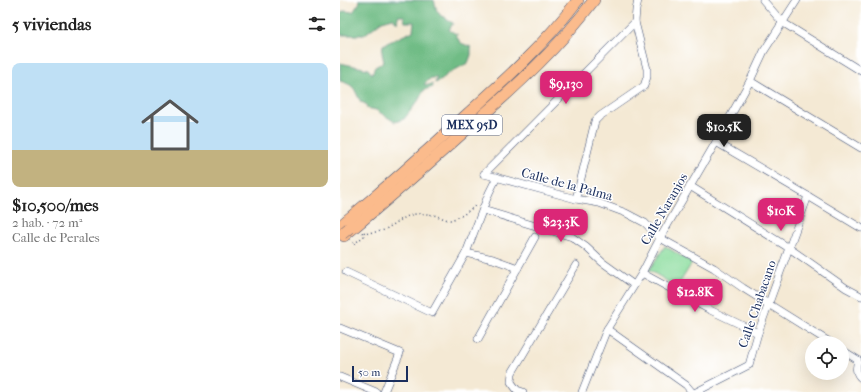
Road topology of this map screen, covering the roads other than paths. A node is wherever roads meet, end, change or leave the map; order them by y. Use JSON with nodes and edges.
{"nodes":[{"id":1,"x":577,"y":0,"type":"edge"},
{"id":2,"x":591,"y":0,"type":"edge"},
{"id":3,"x":594,"y":0,"type":"edge"},
{"id":4,"x":638,"y":0,"type":"edge"},
{"id":5,"x":764,"y":0,"type":"edge"},
{"id":6,"x":797,"y":0,"type":"edge"},
{"id":7,"x":635,"y":22,"type":"junction"},
{"id":8,"x":782,"y":22,"type":"junction"},
{"id":9,"x":861,"y":71,"type":"edge"},
{"id":10,"x":750,"y":82,"type":"junction"},
{"id":11,"x":716,"y":142,"type":"junction"},
{"id":12,"x":861,"y":148,"type":"edge"},
{"id":13,"x":497,"y":177,"type":"junction"},
{"id":14,"x":690,"y":186,"type":"junction"},
{"id":15,"x":808,"y":196,"type":"junction"},
{"id":16,"x":576,"y":199,"type":"junction"},
{"id":17,"x":483,"y":210,"type":"junction"},
{"id":18,"x":340,"y":220,"type":"edge"},
{"id":19,"x":340,"y":226,"type":"edge"},
{"id":20,"x":861,"y":228,"type":"edge"},
{"id":21,"x":340,"y":236,"type":"edge"},
{"id":22,"x":535,"y":237,"type":"dead end"},
{"id":23,"x":660,"y":238,"type":"junction"},
{"id":24,"x":340,"y":239,"type":"edge"},
{"id":25,"x":789,"y":248,"type":"junction"},
{"id":26,"x":466,"y":253,"type":"junction"},
{"id":27,"x":576,"y":265,"type":"dead end"},
{"id":28,"x":518,"y":268,"type":"junction"},
{"id":29,"x":346,"y":272,"type":"dead end"},
{"id":30,"x":642,"y":273,"type":"junction"},
{"id":31,"x":634,"y":285,"type":"junction"},
{"id":32,"x":861,"y":296,"type":"edge"},
{"id":33,"x":769,"y":304,"type":"junction"},
{"id":34,"x":340,"y":328,"type":"edge"},
{"id":35,"x":608,"y":329,"type":"junction"},
{"id":36,"x":758,"y":333,"type":"junction"},
{"id":37,"x":820,"y":336,"type":"edge"},
{"id":38,"x":478,"y":339,"type":"dead end"},
{"id":39,"x":849,"y":354,"type":"edge"},
{"id":40,"x":340,"y":377,"type":"edge"},
{"id":41,"x":861,"y":378,"type":"edge"},
{"id":42,"x":376,"y":392,"type":"edge"},
{"id":43,"x":384,"y":392,"type":"edge"},
{"id":44,"x":523,"y":392,"type":"edge"},
{"id":45,"x":582,"y":392,"type":"edge"},
{"id":46,"x":692,"y":392,"type":"edge"},
{"id":47,"x":696,"y":392,"type":"edge"}],
"edges":[{"from":1,"to":18,"type":"highway"},
{"from":1,"to":19,"type":"highway","number":"MEX 95D"},
{"from":2,"to":21,"type":"highway","bridge":true},
{"from":3,"to":24,"type":"highway","number":"MEX 95D"},
{"from":4,"to":7,"type":"street"},
{"from":5,"to":8,"type":"street"},
{"from":6,"to":8,"type":"street","name":"Calle Naranjos"},
{"from":7,"to":13,"type":"street","name":"Calle de la Palma"},
{"from":7,"to":16,"type":"street"},
{"from":8,"to":9,"type":"street"},
{"from":8,"to":10,"type":"street","name":"Calle Naranjos"},
{"from":10,"to":11,"type":"street","name":"Calle Naranjos"},
{"from":10,"to":12,"type":"street"},
{"from":11,"to":14,"type":"street","name":"Calle Naranjos"},
{"from":11,"to":15,"type":"street"},
{"from":13,"to":16,"type":"street","name":"Calle de la Palma"},
{"from":13,"to":17,"type":"street"},
{"from":14,"to":23,"type":"street","name":"Calle Naranjos"},
{"from":14,"to":25,"type":"street"},
{"from":15,"to":20,"type":"street"},
{"from":15,"to":25,"type":"street","name":"Calle Chabacano"},
{"from":16,"to":23,"type":"street","name":"Calle de la Palma"},
{"from":17,"to":26,"type":"street"},
{"from":17,"to":31,"type":"street"},
{"from":22,"to":28,"type":"street"},
{"from":23,"to":30,"type":"street","name":"Calle Naranjos"},
{"from":23,"to":33,"type":"street","name":"Calle de la Palma"},
{"from":25,"to":32,"type":"street"},
{"from":25,"to":33,"type":"street","name":"Calle Chabacano"},
{"from":26,"to":28,"type":"street"},
{"from":26,"to":29,"type":"street"},
{"from":27,"to":44,"type":"street"},
{"from":28,"to":38,"type":"street"},
{"from":30,"to":31,"type":"street","name":"Calle Naranjos"},
{"from":30,"to":36,"type":"street"},
{"from":31,"to":35,"type":"street","name":"Calle Naranjos"},
{"from":33,"to":36,"type":"street","name":"Calle Chabacano"},
{"from":33,"to":37,"type":"street","name":"Calle de la Palma"},
{"from":34,"to":43,"type":"street"},
{"from":35,"to":45,"type":"street","name":"Calle Naranjos"},
{"from":35,"to":46,"type":"street"},
{"from":36,"to":47,"type":"street","name":"Calle Chabacano"},
{"from":39,"to":41,"type":"street"},
{"from":40,"to":42,"type":"street"}]}
